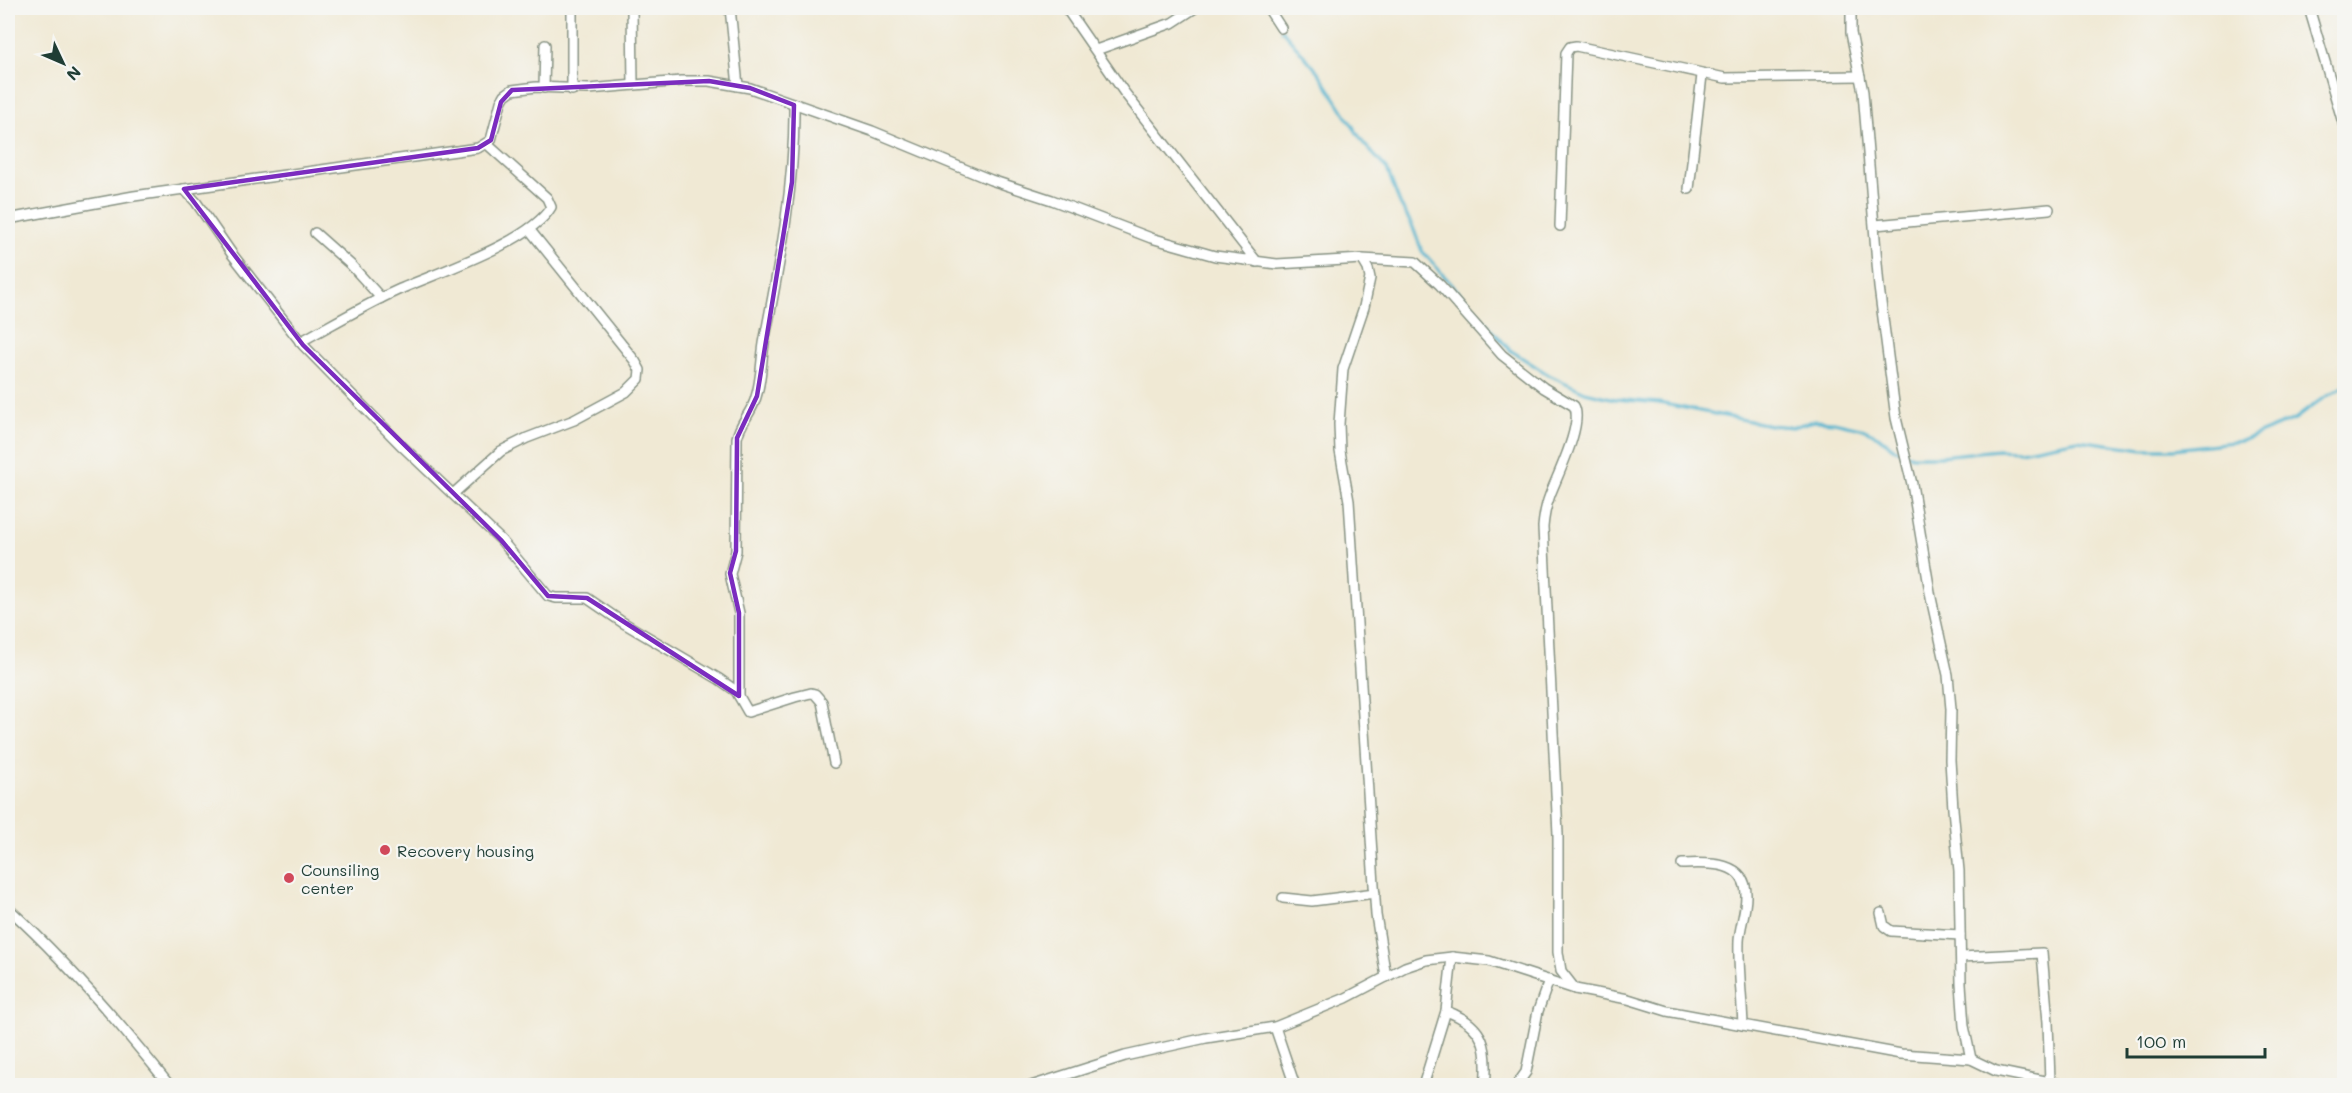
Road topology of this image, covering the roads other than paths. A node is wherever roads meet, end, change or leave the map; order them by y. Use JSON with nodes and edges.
{"nodes":[{"id":1,"x":572,"y":8,"type":"edge"},
{"id":2,"x":632,"y":8,"type":"edge"},
{"id":3,"x":730,"y":8,"type":"edge"},
{"id":4,"x":1066,"y":8,"type":"edge"},
{"id":5,"x":1195,"y":8,"type":"edge"},
{"id":6,"x":1268,"y":8,"type":"edge"},
{"id":7,"x":1851,"y":8,"type":"edge"},
{"id":8,"x":2309,"y":8,"type":"edge"},
{"id":9,"x":1281,"y":28,"type":"dead end"},
{"id":10,"x":545,"y":45,"type":"dead end"},
{"id":11,"x":1096,"y":50,"type":"junction"},
{"id":12,"x":1702,"y":75,"type":"junction"},
{"id":13,"x":1860,"y":76,"type":"junction"},
{"id":14,"x":633,"y":85,"type":"junction"},
{"id":15,"x":738,"y":86,"type":"junction"},
{"id":16,"x":544,"y":88,"type":"junction"},
{"id":17,"x":572,"y":90,"type":"junction"},
{"id":18,"x":794,"y":105,"type":"junction"},
{"id":19,"x":2344,"y":126,"type":"edge"},
{"id":20,"x":487,"y":144,"type":"junction"},
{"id":21,"x":184,"y":189,"type":"junction"},
{"id":22,"x":1689,"y":189,"type":"dead end"},
{"id":23,"x":2049,"y":209,"type":"dead end"},
{"id":24,"x":8,"y":219,"type":"edge"},
{"id":25,"x":1875,"y":225,"type":"junction"},
{"id":26,"x":1560,"y":226,"type":"dead end"},
{"id":27,"x":529,"y":229,"type":"junction"},
{"id":28,"x":315,"y":233,"type":"dead end"},
{"id":29,"x":1362,"y":259,"type":"junction"},
{"id":30,"x":1257,"y":262,"type":"junction"},
{"id":31,"x":381,"y":298,"type":"junction"},
{"id":32,"x":300,"y":342,"type":"junction"},
{"id":33,"x":453,"y":494,"type":"junction"},
{"id":34,"x":739,"y":696,"type":"junction"},
{"id":35,"x":834,"y":763,"type":"dead end"},
{"id":36,"x":1682,"y":864,"type":"dead end"},
{"id":37,"x":1375,"y":893,"type":"junction"},
{"id":38,"x":1283,"y":898,"type":"dead end"},
{"id":39,"x":8,"y":908,"type":"edge"},
{"id":40,"x":1881,"y":913,"type":"dead end"},
{"id":41,"x":1960,"y":935,"type":"junction"},
{"id":42,"x":1452,"y":957,"type":"junction"},
{"id":43,"x":1961,"y":957,"type":"junction"},
{"id":44,"x":1386,"y":976,"type":"junction"},
{"id":45,"x":1549,"y":980,"type":"junction"},
{"id":46,"x":1575,"y":989,"type":"junction"},
{"id":47,"x":1446,"y":1011,"type":"junction"},
{"id":48,"x":1743,"y":1025,"type":"junction"},
{"id":49,"x":1275,"y":1026,"type":"junction"},
{"id":50,"x":1971,"y":1059,"type":"junction"},
{"id":51,"x":2050,"y":1082,"type":"junction"},
{"id":52,"x":170,"y":1086,"type":"edge"},
{"id":53,"x":1031,"y":1086,"type":"edge"},
{"id":54,"x":1295,"y":1086,"type":"edge"},
{"id":55,"x":1423,"y":1086,"type":"edge"},
{"id":56,"x":1485,"y":1086,"type":"edge"},
{"id":57,"x":1516,"y":1086,"type":"edge"},
{"id":58,"x":2069,"y":1086,"type":"edge"}],
"edges":[{"from":1,"to":17,"type":"street"},
{"from":2,"to":14,"type":"street"},
{"from":3,"to":15,"type":"street"},
{"from":4,"to":11,"type":"street"},
{"from":5,"to":11,"type":"street"},
{"from":6,"to":9,"type":"street"},
{"from":7,"to":13,"type":"street"},
{"from":8,"to":19,"type":"street"},
{"from":10,"to":16,"type":"street"},
{"from":11,"to":30,"type":"street"},
{"from":12,"to":13,"type":"street"},
{"from":12,"to":22,"type":"street"},
{"from":12,"to":26,"type":"street"},
{"from":13,"to":25,"type":"street"},
{"from":14,"to":15,"type":"street"},
{"from":14,"to":17,"type":"street"},
{"from":15,"to":18,"type":"street"},
{"from":16,"to":17,"type":"street"},
{"from":16,"to":20,"type":"street"},
{"from":18,"to":30,"type":"street"},
{"from":18,"to":34,"type":"street"},
{"from":20,"to":21,"type":"street"},
{"from":20,"to":27,"type":"street"},
{"from":21,"to":24,"type":"street"},
{"from":21,"to":32,"type":"street"},
{"from":23,"to":25,"type":"street"},
{"from":25,"to":41,"type":"street"},
{"from":27,"to":31,"type":"street"},
{"from":27,"to":33,"type":"street"},
{"from":28,"to":31,"type":"street"},
{"from":29,"to":30,"type":"street"},
{"from":29,"to":37,"type":"street"},
{"from":29,"to":46,"type":"street"},
{"from":31,"to":32,"type":"street"},
{"from":32,"to":33,"type":"street"},
{"from":33,"to":34,"type":"street"},
{"from":34,"to":35,"type":"street"},
{"from":36,"to":48,"type":"street"},
{"from":37,"to":38,"type":"street"},
{"from":37,"to":44,"type":"street"},
{"from":39,"to":52,"type":"street"},
{"from":40,"to":41,"type":"street"},
{"from":41,"to":43,"type":"street"},
{"from":42,"to":44,"type":"street"},
{"from":42,"to":45,"type":"street"},
{"from":42,"to":47,"type":"street"},
{"from":43,"to":50,"type":"street"},
{"from":43,"to":51,"type":"street"},
{"from":44,"to":49,"type":"street"},
{"from":45,"to":46,"type":"street"},
{"from":45,"to":57,"type":"street"},
{"from":46,"to":48,"type":"street"},
{"from":47,"to":55,"type":"street"},
{"from":47,"to":56,"type":"street"},
{"from":48,"to":50,"type":"street"},
{"from":49,"to":53,"type":"street"},
{"from":49,"to":54,"type":"street"},
{"from":50,"to":51,"type":"street"},
{"from":51,"to":58,"type":"street"}]}
